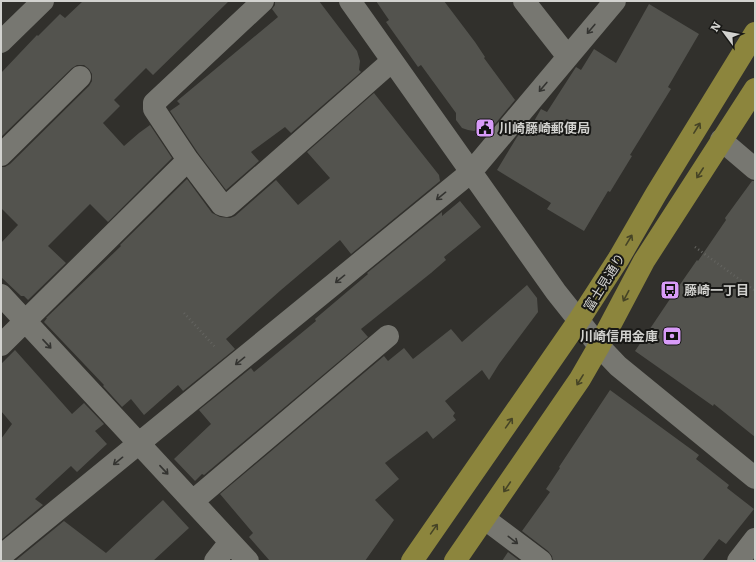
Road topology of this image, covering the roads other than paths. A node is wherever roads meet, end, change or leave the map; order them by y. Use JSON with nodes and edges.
{"nodes":[{"id":1,"x":43,"y":1,"type":"edge"},
{"id":2,"x":262,"y":1,"type":"edge"},
{"id":3,"x":350,"y":1,"type":"edge"},
{"id":4,"x":524,"y":1,"type":"edge"},
{"id":5,"x":615,"y":1,"type":"edge"},
{"id":6,"x":755,"y":33,"type":"edge"},
{"id":7,"x":1,"y":42,"type":"edge"},
{"id":8,"x":568,"y":57,"type":"junction"},
{"id":9,"x":392,"y":61,"type":"junction"},
{"id":10,"x":80,"y":77,"type":"dead end"},
{"id":11,"x":755,"y":89,"type":"edge"},
{"id":12,"x":721,"y":140,"type":"junction"},
{"id":13,"x":1,"y":155,"type":"edge"},
{"id":14,"x":188,"y":160,"type":"junction"},
{"id":15,"x":755,"y":169,"type":"edge"},
{"id":16,"x":471,"y":172,"type":"junction"},
{"id":17,"x":1,"y":295,"type":"edge"},
{"id":18,"x":579,"y":320,"type":"junction"},
{"id":19,"x":25,"y":321,"type":"junction"},
{"id":20,"x":388,"y":336,"type":"dead end"},
{"id":21,"x":1,"y":345,"type":"edge"},
{"id":22,"x":599,"y":346,"type":"junction"},
{"id":23,"x":140,"y":443,"type":"junction"},
{"id":24,"x":755,"y":478,"type":"edge"},
{"id":25,"x":193,"y":501,"type":"junction"},
{"id":26,"x":485,"y":518,"type":"junction"},
{"id":27,"x":755,"y":540,"type":"edge"},
{"id":28,"x":230,"y":542,"type":"junction"},
{"id":29,"x":1,"y":556,"type":"edge"},
{"id":30,"x":216,"y":561,"type":"edge"},
{"id":31,"x":248,"y":561,"type":"edge"},
{"id":32,"x":412,"y":561,"type":"edge"},
{"id":33,"x":455,"y":561,"type":"edge"},
{"id":34,"x":541,"y":561,"type":"edge"},
{"id":35,"x":738,"y":561,"type":"edge"}],
"edges":[{"from":1,"to":7,"type":"street"},
{"from":2,"to":14,"type":"street"},
{"from":3,"to":9,"type":"street"},
{"from":4,"to":8,"type":"street"},
{"from":5,"to":8,"type":"street","one_way":true},
{"from":18,"to":6,"type":"highway","name":"富士見通り","one_way":true},
{"from":8,"to":16,"type":"street","one_way":true},
{"from":9,"to":14,"type":"street"},
{"from":9,"to":16,"type":"street"},
{"from":10,"to":13,"type":"street"},
{"from":11,"to":12,"type":"highway","name":"富士見通り"},
{"from":12,"to":15,"type":"street"},
{"from":12,"to":22,"type":"highway","name":"富士見通り","one_way":true},
{"from":14,"to":19,"type":"street"},
{"from":16,"to":18,"type":"street"},
{"from":16,"to":23,"type":"street","one_way":true},
{"from":17,"to":19,"type":"street"},
{"from":18,"to":22,"type":"street"},
{"from":32,"to":18,"type":"highway","name":"富士見通り","one_way":true},
{"from":19,"to":21,"type":"street"},
{"from":19,"to":23,"type":"street","one_way":true},
{"from":20,"to":25,"type":"street"},
{"from":22,"to":24,"type":"street"},
{"from":22,"to":26,"type":"highway","name":"富士見通り","one_way":true},
{"from":23,"to":25,"type":"street","one_way":true},
{"from":23,"to":29,"type":"street","one_way":true},
{"from":25,"to":28,"type":"street"},
{"from":26,"to":33,"type":"highway","name":"富士見通り"},
{"from":26,"to":34,"type":"street","one_way":true},
{"from":27,"to":35,"type":"street"},
{"from":28,"to":30,"type":"street"},
{"from":28,"to":31,"type":"street"}]}
